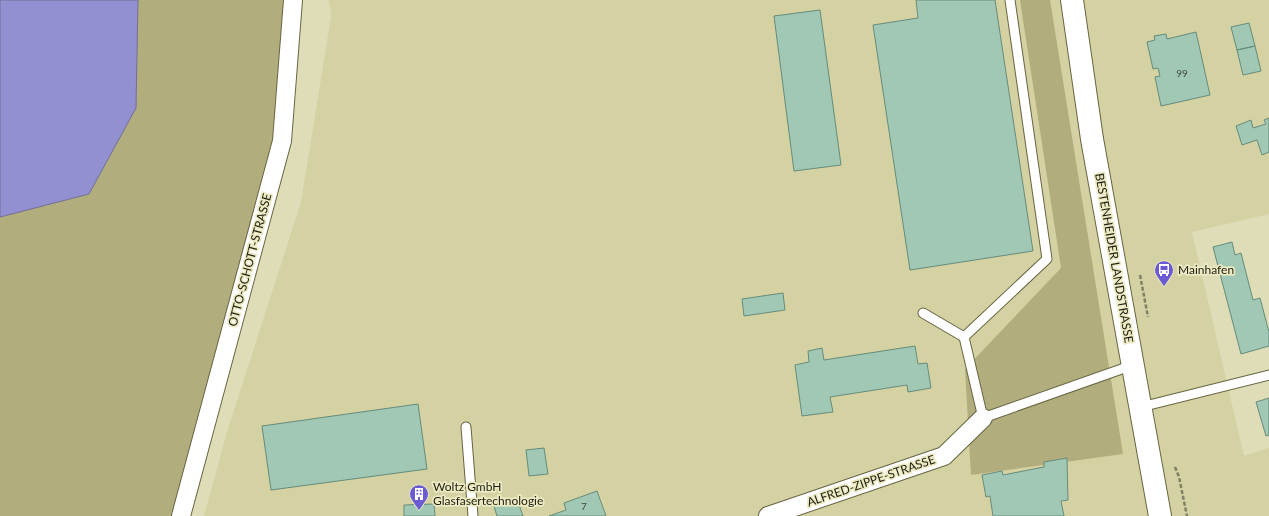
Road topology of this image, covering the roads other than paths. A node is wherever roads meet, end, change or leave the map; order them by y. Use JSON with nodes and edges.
{"nodes":[{"id":1,"x":293,"y":0,"type":"edge"},
{"id":2,"x":1010,"y":0,"type":"edge"},
{"id":3,"x":1072,"y":0,"type":"edge"},
{"id":4,"x":923,"y":313,"type":"dead end"},
{"id":5,"x":964,"y":338,"type":"junction"},
{"id":6,"x":1133,"y":365,"type":"junction"},
{"id":7,"x":1269,"y":375,"type":"edge"},
{"id":8,"x":1141,"y":407,"type":"junction"},
{"id":9,"x":983,"y":418,"type":"junction"},
{"id":10,"x":466,"y":428,"type":"dead end"},
{"id":11,"x":181,"y":516,"type":"edge"},
{"id":12,"x":473,"y":516,"type":"edge"},
{"id":13,"x":768,"y":516,"type":"edge"},
{"id":14,"x":1160,"y":516,"type":"edge"}],
"edges":[{"from":1,"to":11,"type":"street","name":"OTTO-SCHOTT-STRASSE"},
{"from":2,"to":5,"type":"lane"},
{"from":3,"to":6,"type":"main road","name":"BESTENHEIDER LANDSTRASSE"},
{"from":4,"to":5,"type":"lane"},
{"from":5,"to":9,"type":"lane"},
{"from":6,"to":8,"type":"main road","name":"BESTENHEIDER LANDSTRASSE"},
{"from":6,"to":9,"type":"lane"},
{"from":7,"to":8,"type":"lane"},
{"from":8,"to":14,"type":"main road","name":"BESTENHEIDER LANDSTRASSE"},
{"from":9,"to":13,"type":"street","name":"ALFRED-ZIPPE-STRASSE"},
{"from":10,"to":12,"type":"lane"}]}
